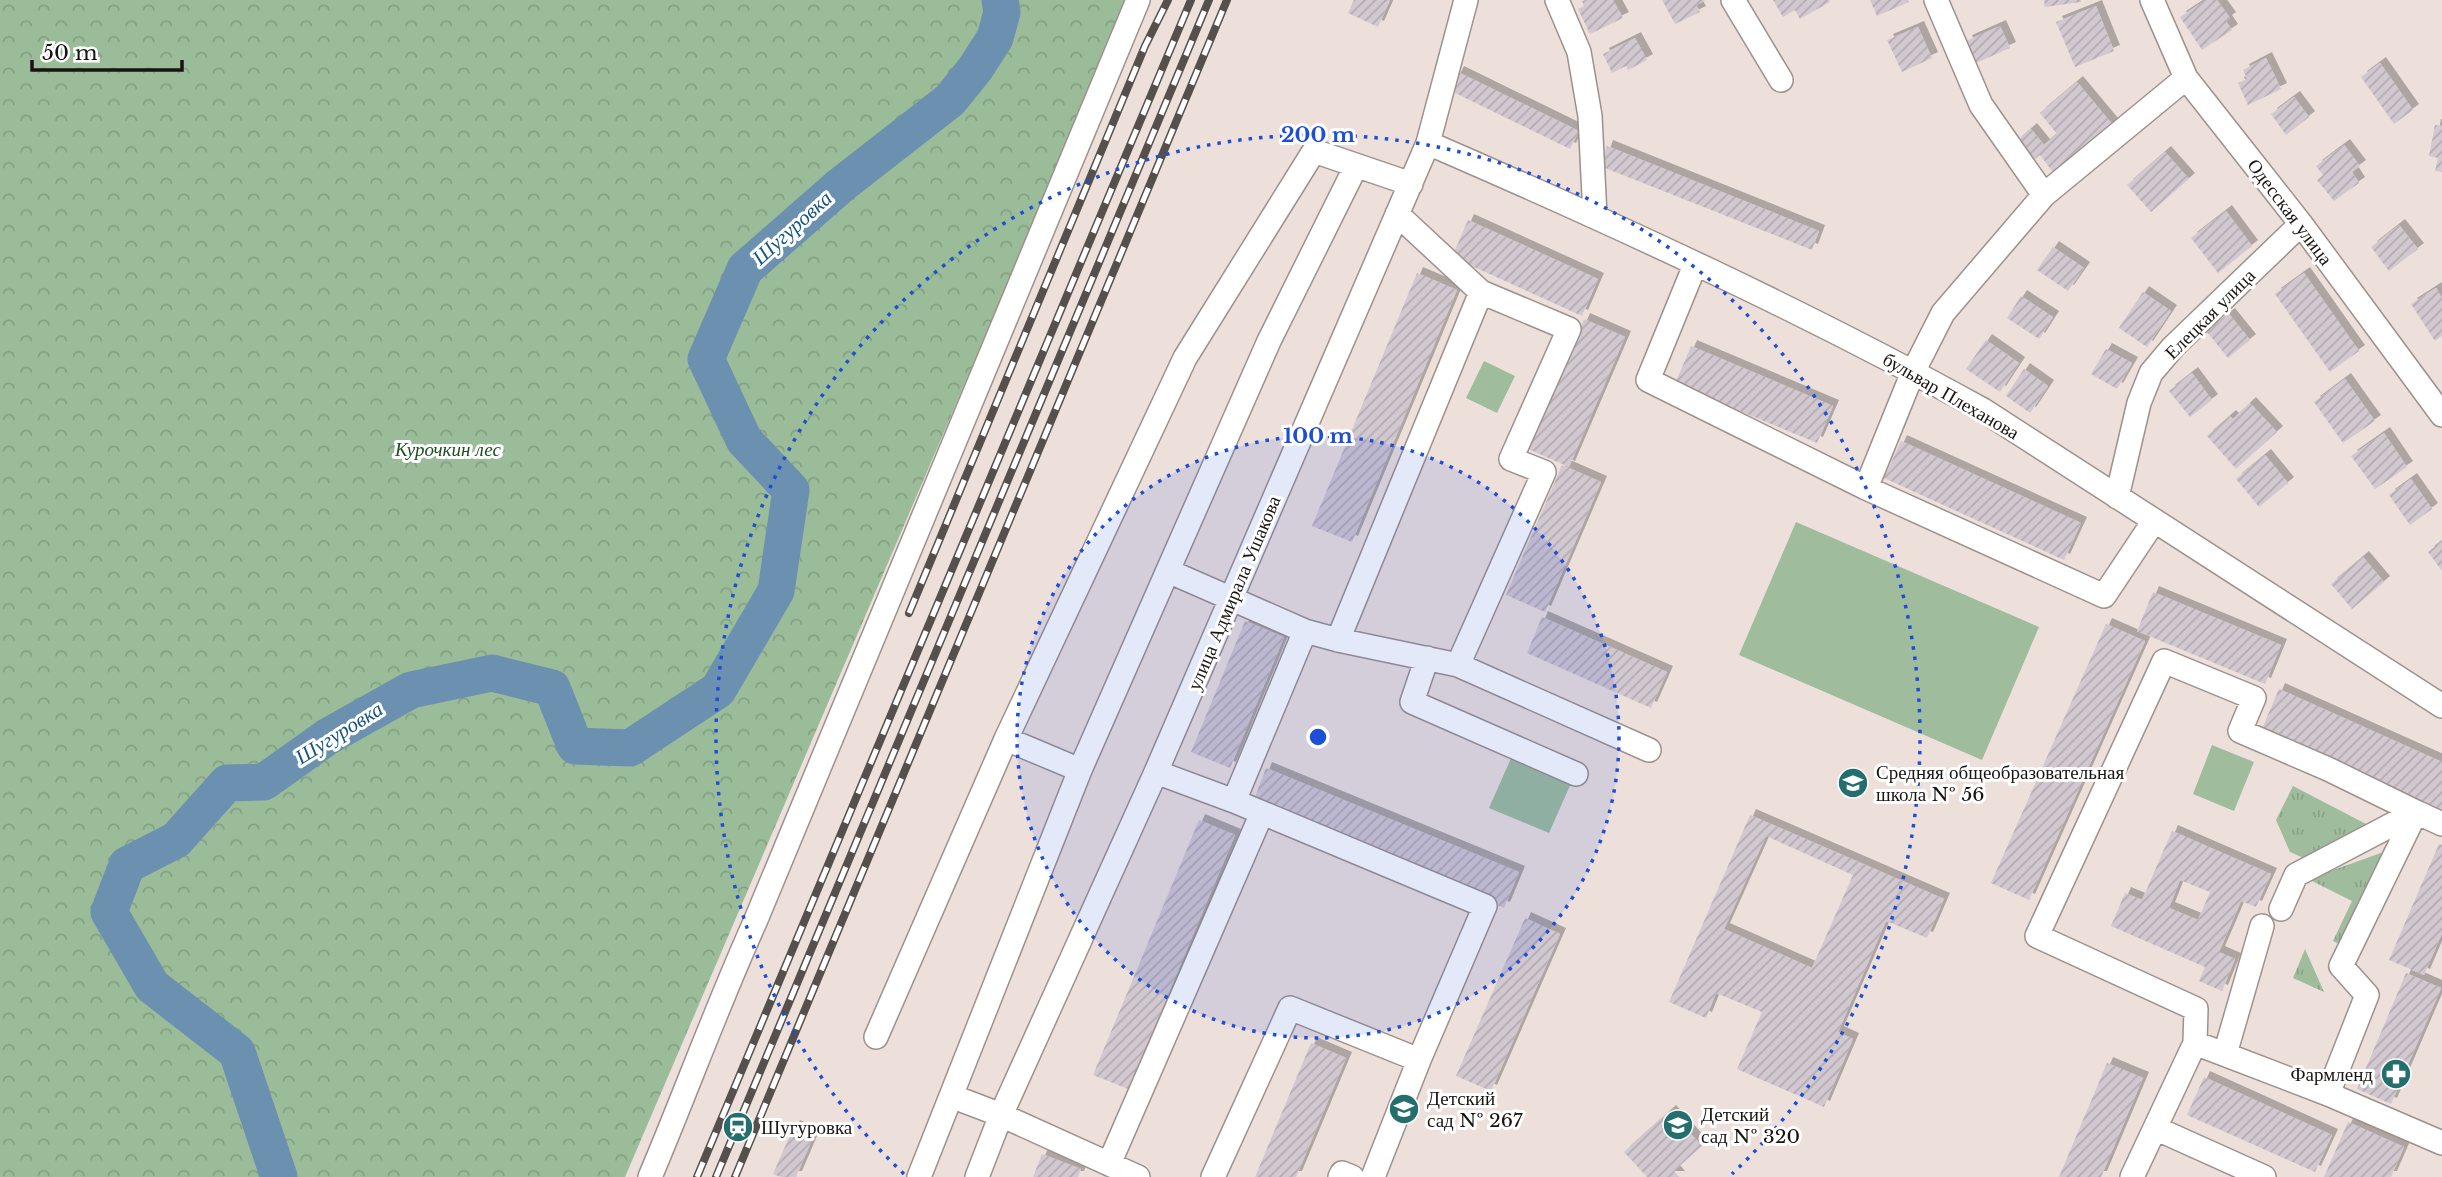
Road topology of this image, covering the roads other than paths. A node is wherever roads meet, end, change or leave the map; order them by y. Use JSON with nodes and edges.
{"nodes":[{"id":1,"x":1138,"y":0,"type":"edge"},
{"id":2,"x":1466,"y":0,"type":"edge"},
{"id":3,"x":1557,"y":0,"type":"edge"},
{"id":4,"x":1733,"y":0,"type":"edge"},
{"id":5,"x":1936,"y":0,"type":"edge"},
{"id":6,"x":2152,"y":0,"type":"edge"},
{"id":7,"x":2186,"y":78,"type":"junction"},
{"id":8,"x":1781,"y":80,"type":"dead end"},
{"id":9,"x":1428,"y":143,"type":"junction"},
{"id":10,"x":1356,"y":166,"type":"junction"},
{"id":11,"x":1411,"y":184,"type":"junction"},
{"id":12,"x":2044,"y":195,"type":"junction"},
{"id":13,"x":1398,"y":214,"type":"junction"},
{"id":14,"x":1595,"y":216,"type":"junction"},
{"id":15,"x":2301,"y":224,"type":"junction"},
{"id":16,"x":1695,"y":265,"type":"junction"},
{"id":17,"x":1481,"y":292,"type":"junction"},
{"id":18,"x":1913,"y":372,"type":"junction"},
{"id":19,"x":2442,"y":415,"type":"edge"},
{"id":20,"x":1867,"y":488,"type":"junction"},
{"id":21,"x":2117,"y":497,"type":"junction"},
{"id":22,"x":2154,"y":521,"type":"junction"},
{"id":23,"x":1168,"y":571,"type":"junction"},
{"id":24,"x":1231,"y":600,"type":"junction"},
{"id":25,"x":1305,"y":631,"type":"junction"},
{"id":26,"x":1338,"y":640,"type":"junction"},
{"id":27,"x":1427,"y":658,"type":"junction"},
{"id":28,"x":1458,"y":665,"type":"junction"},
{"id":29,"x":2442,"y":706,"type":"edge"},
{"id":30,"x":1006,"y":740,"type":"junction"},
{"id":31,"x":1649,"y":750,"type":"dead end"},
{"id":32,"x":1080,"y":770,"type":"junction"},
{"id":33,"x":1156,"y":772,"type":"junction"},
{"id":34,"x":1576,"y":774,"type":"dead end"},
{"id":35,"x":1234,"y":801,"type":"junction"},
{"id":36,"x":2416,"y":812,"type":"junction"},
{"id":37,"x":1262,"y":813,"type":"junction"},
{"id":38,"x":2442,"y":824,"type":"edge"},
{"id":39,"x":2281,"y":909,"type":"dead end"},
{"id":40,"x":2262,"y":926,"type":"dead end"},
{"id":41,"x":876,"y":1037,"type":"dead end"},
{"id":42,"x":2195,"y":1043,"type":"junction"},
{"id":43,"x":2225,"y":1054,"type":"junction"},
{"id":44,"x":1419,"y":1060,"type":"junction"},
{"id":45,"x":2328,"y":1094,"type":"junction"},
{"id":46,"x":951,"y":1096,"type":"junction"},
{"id":47,"x":1001,"y":1115,"type":"junction"},
{"id":48,"x":2155,"y":1128,"type":"junction"},
{"id":49,"x":2442,"y":1143,"type":"edge"},
{"id":50,"x":1109,"y":1164,"type":"junction"},
{"id":51,"x":650,"y":1177,"type":"edge"},
{"id":52,"x":919,"y":1177,"type":"edge"},
{"id":53,"x":976,"y":1177,"type":"edge"},
{"id":54,"x":1138,"y":1177,"type":"edge"},
{"id":55,"x":1213,"y":1177,"type":"edge"},
{"id":56,"x":1340,"y":1177,"type":"edge"},
{"id":57,"x":1352,"y":1177,"type":"edge"},
{"id":58,"x":1373,"y":1177,"type":"edge"},
{"id":59,"x":2132,"y":1177,"type":"edge"},
{"id":60,"x":2264,"y":1177,"type":"edge"}],
"edges":[{"from":1,"to":51,"type":"street"},
{"from":2,"to":9,"type":"street","name":"улица Адмирала Ушакова"},
{"from":3,"to":14,"type":"street"},
{"from":4,"to":8,"type":"street"},
{"from":5,"to":12,"type":"street"},
{"from":6,"to":7,"type":"street","name":"Одесская улица"},
{"from":7,"to":12,"type":"street"},
{"from":7,"to":15,"type":"street","name":"Одесская улица"},
{"from":9,"to":11,"type":"street","name":"улица Адмирала Ушакова"},
{"from":9,"to":14,"type":"street","name":"бульвар Плеханова"},
{"from":10,"to":11,"type":"street"},
{"from":10,"to":23,"type":"street"},
{"from":10,"to":30,"type":"street"},
{"from":11,"to":13,"type":"street","name":"улица Адмирала Ушакова"},
{"from":12,"to":18,"type":"street"},
{"from":13,"to":17,"type":"street"},
{"from":13,"to":24,"type":"street","name":"улица Адмирала Ушакова"},
{"from":14,"to":16,"type":"street","name":"бульвар Плеханова"},
{"from":15,"to":19,"type":"street","name":"Одесская улица"},
{"from":15,"to":21,"type":"street","name":"Елецкая улица"},
{"from":16,"to":18,"type":"street","name":"бульвар Плеханова"},
{"from":16,"to":20,"type":"street"},
{"from":17,"to":26,"type":"street"},
{"from":17,"to":28,"type":"street"},
{"from":18,"to":20,"type":"street"},
{"from":18,"to":21,"type":"street","name":"бульвар Плеханова"},
{"from":20,"to":22,"type":"street"},
{"from":21,"to":22,"type":"street","name":"бульвар Плеханова"},
{"from":22,"to":29,"type":"street","name":"бульвар Плеханова"},
{"from":23,"to":24,"type":"street"},
{"from":23,"to":32,"type":"street"},
{"from":24,"to":25,"type":"street"},
{"from":24,"to":33,"type":"street","name":"улица Адмирала Ушакова"},
{"from":25,"to":26,"type":"street"},
{"from":25,"to":35,"type":"street"},
{"from":26,"to":27,"type":"street"},
{"from":27,"to":28,"type":"street"},
{"from":27,"to":34,"type":"street"},
{"from":28,"to":31,"type":"street"},
{"from":30,"to":32,"type":"street"},
{"from":30,"to":41,"type":"street"},
{"from":32,"to":46,"type":"street"},
{"from":33,"to":35,"type":"street"},
{"from":33,"to":47,"type":"street","name":"улица Адмирала Ушакова"},
{"from":35,"to":37,"type":"street"},
{"from":36,"to":38,"type":"street"},
{"from":36,"to":39,"type":"street"},
{"from":36,"to":42,"type":"street"},
{"from":36,"to":45,"type":"street"},
{"from":37,"to":44,"type":"street"},
{"from":37,"to":50,"type":"street"},
{"from":40,"to":43,"type":"street"},
{"from":42,"to":43,"type":"street"},
{"from":42,"to":48,"type":"street"},
{"from":43,"to":45,"type":"street"},
{"from":44,"to":55,"type":"street"},
{"from":44,"to":58,"type":"street"},
{"from":45,"to":49,"type":"street"},
{"from":46,"to":47,"type":"street"},
{"from":46,"to":52,"type":"street"},
{"from":47,"to":50,"type":"street"},
{"from":47,"to":53,"type":"street","name":"улица Адмирала Ушакова"},
{"from":48,"to":59,"type":"street"},
{"from":48,"to":60,"type":"street"},
{"from":50,"to":54,"type":"street"},
{"from":56,"to":57,"type":"street"}]}
